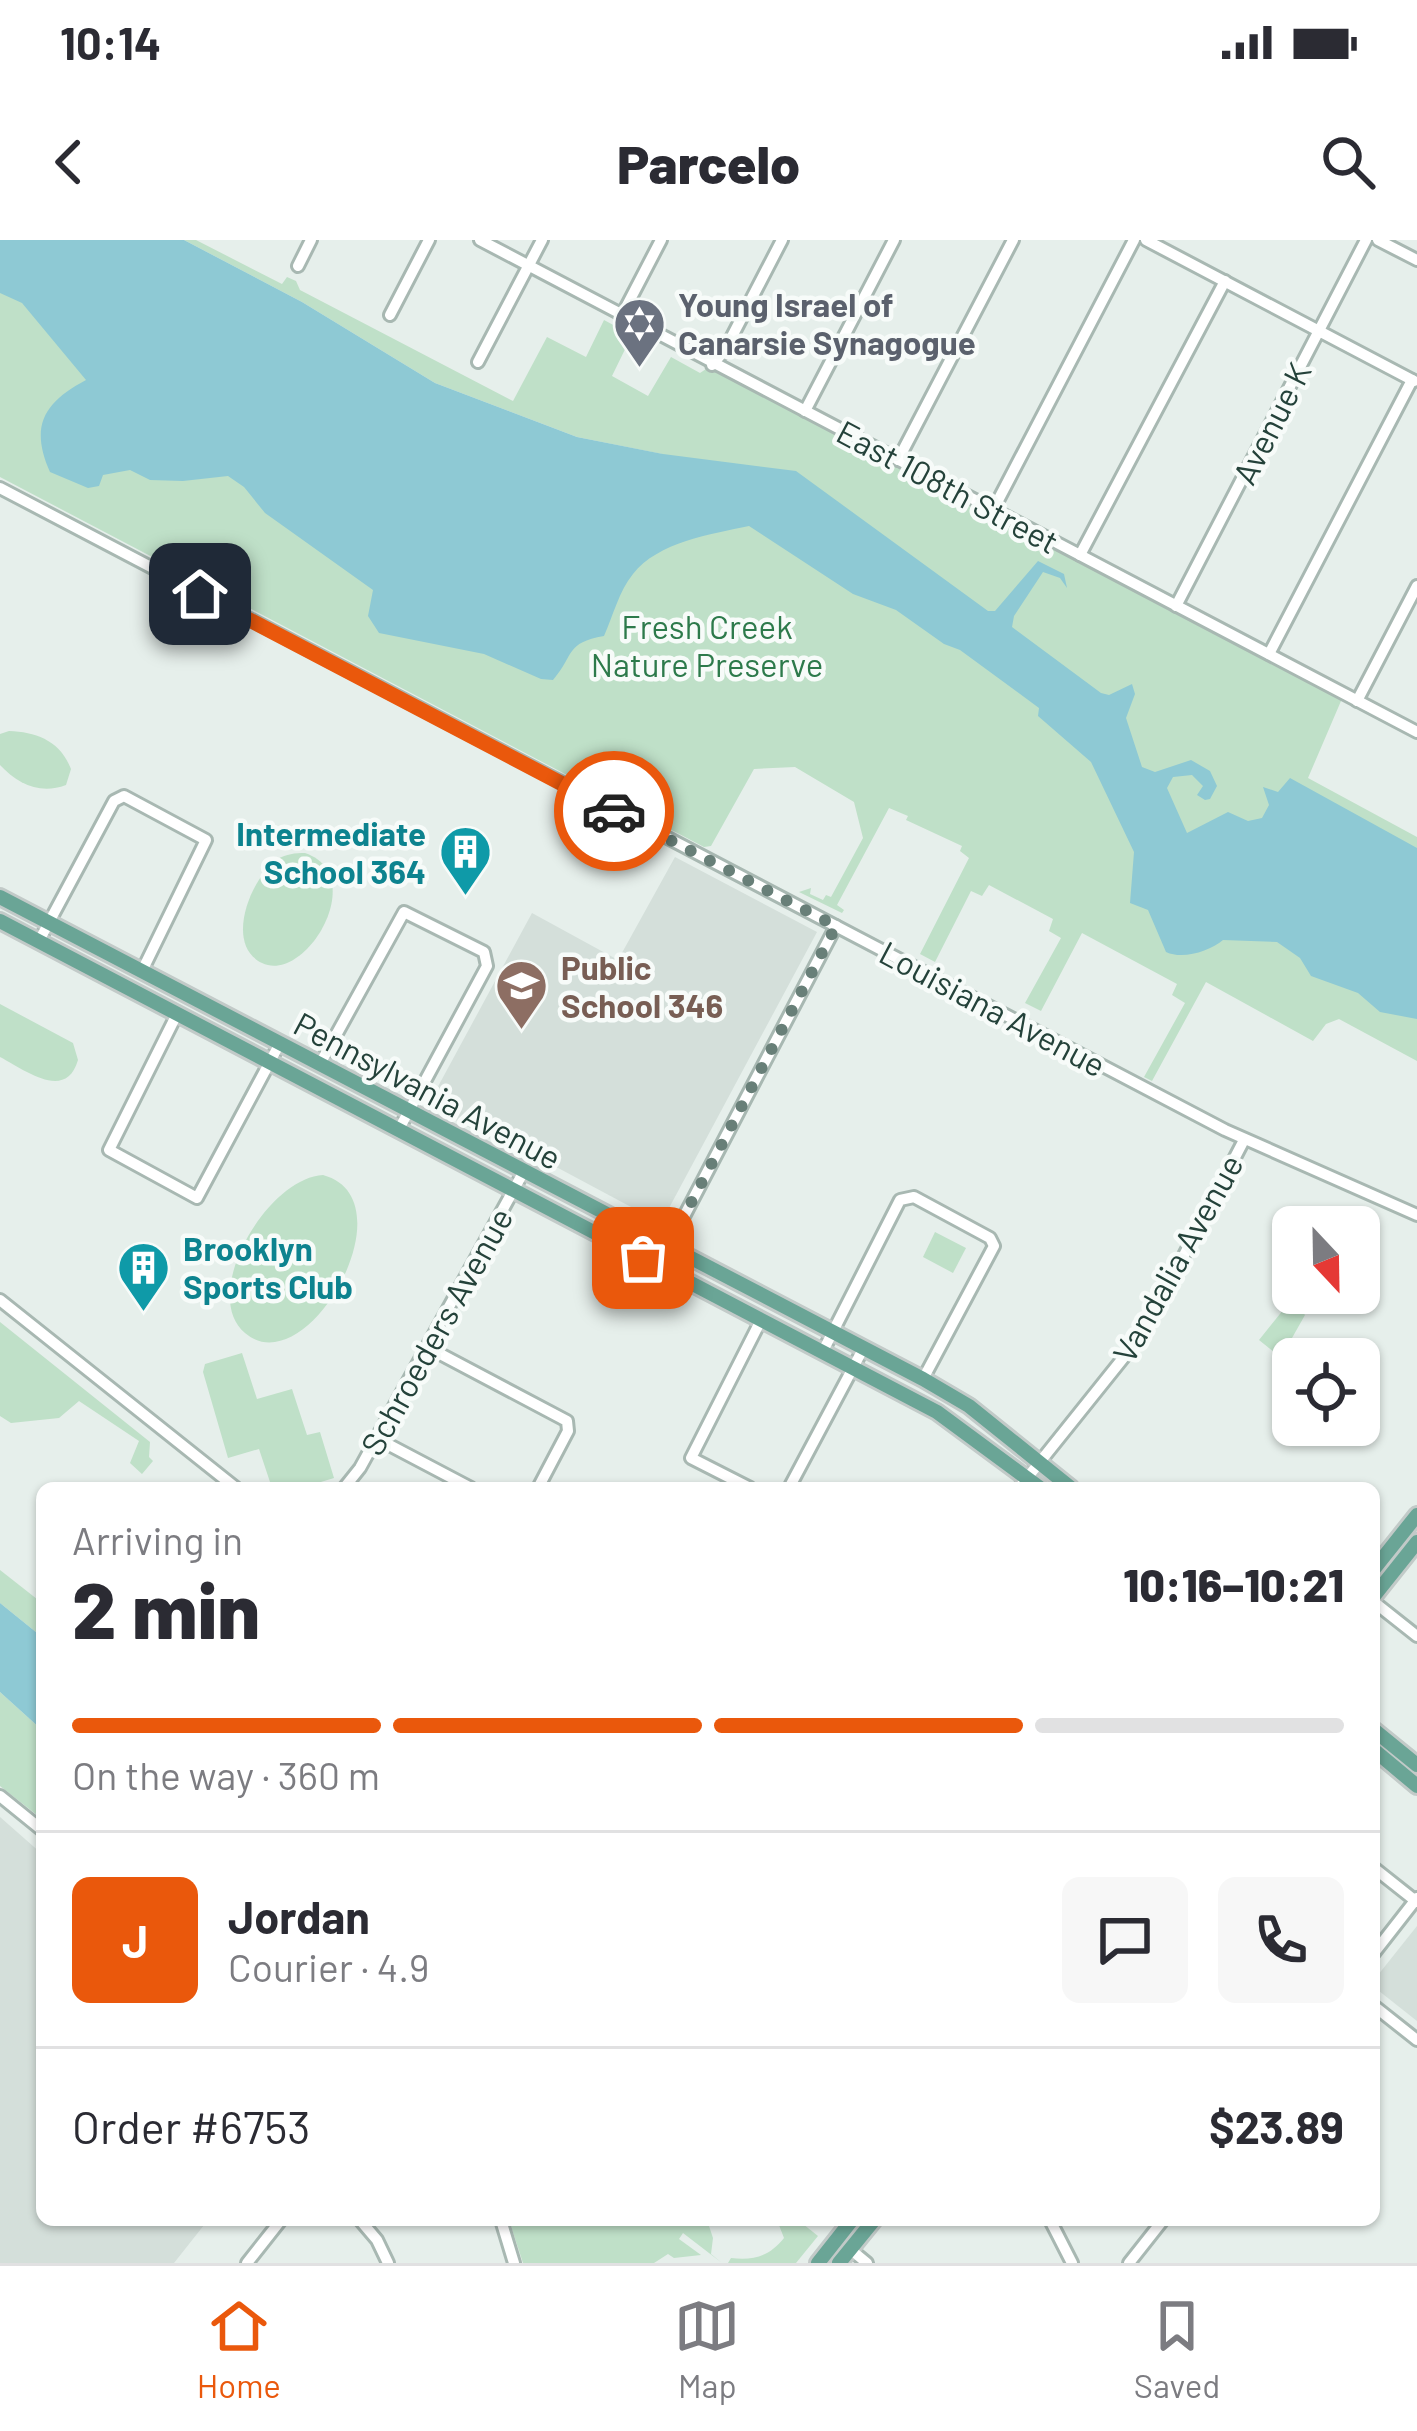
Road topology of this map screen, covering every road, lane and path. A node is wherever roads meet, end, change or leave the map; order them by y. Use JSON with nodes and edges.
{"nodes":[{"id":1,"x":311,"y":240,"type":"edge"},
{"id":2,"x":429,"y":240,"type":"edge"},
{"id":3,"x":480,"y":240,"type":"edge"},
{"id":4,"x":542,"y":240,"type":"edge"},
{"id":5,"x":662,"y":240,"type":"edge"},
{"id":6,"x":782,"y":240,"type":"edge"},
{"id":7,"x":894,"y":240,"type":"edge"},
{"id":8,"x":1013,"y":240,"type":"edge"},
{"id":9,"x":1134,"y":240,"type":"edge"},
{"id":10,"x":1146,"y":240,"type":"edge"},
{"id":11,"x":1366,"y":240,"type":"edge"},
{"id":12,"x":1378,"y":240,"type":"edge"},
{"id":13,"x":1417,"y":260,"type":"edge"},
{"id":14,"x":298,"y":266,"type":"dead end"},
{"id":15,"x":529,"y":266,"type":"junction"},
{"id":16,"x":1225,"y":281,"type":"junction"},
{"id":17,"x":389,"y":315,"type":"dead end"},
{"id":18,"x":622,"y":315,"type":"junction"},
{"id":19,"x":1318,"y":331,"type":"junction"},
{"id":20,"x":478,"y":362,"type":"dead end"},
{"id":21,"x":712,"y":365,"type":"junction"},
{"id":22,"x":1414,"y":381,"type":"edge"},
{"id":23,"x":805,"y":411,"type":"junction"},
{"id":24,"x":898,"y":460,"type":"junction"},
{"id":25,"x":0,"y":488,"type":"edge"},
{"id":26,"x":993,"y":510,"type":"junction"},
{"id":27,"x":1080,"y":556,"type":"junction"},
{"id":28,"x":1417,"y":586,"type":"edge"},
{"id":29,"x":1176,"y":606,"type":"junction"},
{"id":30,"x":1269,"y":654,"type":"junction"},
{"id":31,"x":1357,"y":700,"type":"junction"},
{"id":32,"x":1417,"y":732,"type":"edge"},
{"id":33,"x":0,"y":897,"type":"edge"},
{"id":34,"x":0,"y":921,"type":"edge"},
{"id":35,"x":49,"y":922,"type":"junction"},
{"id":36,"x":836,"y":926,"type":"junction"},
{"id":37,"x":39,"y":941,"type":"junction"},
{"id":38,"x":142,"y":971,"type":"junction"},
{"id":39,"x":177,"y":1014,"type":"junction"},
{"id":40,"x":280,"y":1043,"type":"junction"},
{"id":41,"x":269,"y":1063,"type":"junction"},
{"id":42,"x":320,"y":1064,"type":"junction"},
{"id":43,"x":409,"y":1111,"type":"junction"},
{"id":44,"x":398,"y":1131,"type":"junction"},
{"id":45,"x":1244,"y":1140,"type":"junction"},
{"id":46,"x":524,"y":1171,"type":"junction"},
{"id":47,"x":513,"y":1192,"type":"junction"},
{"id":48,"x":1417,"y":1215,"type":"edge"},
{"id":49,"x":666,"y":1246,"type":"junction"},
{"id":50,"x":658,"y":1266,"type":"junction"},
{"id":51,"x":0,"y":1300,"type":"edge"},
{"id":52,"x":760,"y":1322,"type":"junction"},
{"id":53,"x":832,"y":1333,"type":"junction"},
{"id":54,"x":427,"y":1347,"type":"junction"},
{"id":55,"x":863,"y":1349,"type":"junction"},
{"id":56,"x":822,"y":1353,"type":"junction"},
{"id":57,"x":853,"y":1368,"type":"junction"},
{"id":58,"x":923,"y":1379,"type":"junction"},
{"id":59,"x":376,"y":1438,"type":"junction"},
{"id":60,"x":1040,"y":1463,"type":"junction"},
{"id":61,"x":228,"y":1482,"type":"edge"},
{"id":62,"x":348,"y":1482,"type":"edge"},
{"id":63,"x":460,"y":1482,"type":"edge"},
{"id":64,"x":541,"y":1482,"type":"edge"},
{"id":65,"x":739,"y":1482,"type":"edge"},
{"id":66,"x":792,"y":1482,"type":"edge"},
{"id":67,"x":1022,"y":1482,"type":"edge"},
{"id":68,"x":1024,"y":1482,"type":"edge"},
{"id":69,"x":1064,"y":1482,"type":"edge"},
{"id":70,"x":1417,"y":1515,"type":"edge"},
{"id":71,"x":1417,"y":1542,"type":"edge"},
{"id":72,"x":1380,"y":1561,"type":"edge"},
{"id":73,"x":1380,"y":1591,"type":"edge"},
{"id":74,"x":1380,"y":1604,"type":"edge"},
{"id":75,"x":1417,"y":1636,"type":"edge"},
{"id":76,"x":1380,"y":1735,"type":"edge"},
{"id":77,"x":1380,"y":1755,"type":"edge"},
{"id":78,"x":1417,"y":1765,"type":"edge"},
{"id":79,"x":1417,"y":1786,"type":"edge"},
{"id":80,"x":0,"y":1796,"type":"edge"},
{"id":81,"x":36,"y":1825,"type":"edge"},
{"id":82,"x":1380,"y":1873,"type":"edge"},
{"id":83,"x":1416,"y":1900,"type":"edge"},
{"id":84,"x":1380,"y":1945,"type":"edge"},
{"id":85,"x":1380,"y":2011,"type":"edge"},
{"id":86,"x":1417,"y":2040,"type":"edge"},
{"id":87,"x":277,"y":2226,"type":"edge"},
{"id":88,"x":365,"y":2226,"type":"edge"},
{"id":89,"x":503,"y":2226,"type":"edge"},
{"id":90,"x":847,"y":2226,"type":"edge"},
{"id":91,"x":869,"y":2226,"type":"edge"},
{"id":92,"x":1053,"y":2226,"type":"edge"},
{"id":93,"x":1158,"y":2226,"type":"edge"},
{"id":94,"x":850,"y":2249,"type":"junction"},
{"id":95,"x":251,"y":2262,"type":"edge"},
{"id":96,"x":388,"y":2263,"type":"edge"},
{"id":97,"x":514,"y":2263,"type":"edge"},
{"id":98,"x":818,"y":2263,"type":"edge"},
{"id":99,"x":839,"y":2263,"type":"edge"},
{"id":100,"x":867,"y":2263,"type":"edge"},
{"id":101,"x":1072,"y":2263,"type":"edge"},
{"id":102,"x":1129,"y":2263,"type":"edge"}],
"edges":[{"from":1,"to":14,"type":"street"},
{"from":2,"to":17,"type":"street"},
{"from":3,"to":15,"type":"street","name":"East 108th Street"},
{"from":4,"to":15,"type":"street"},
{"from":5,"to":18,"type":"street"},
{"from":6,"to":21,"type":"street"},
{"from":7,"to":23,"type":"street"},
{"from":8,"to":24,"type":"street"},
{"from":9,"to":26,"type":"street"},
{"from":10,"to":16,"type":"street"},
{"from":11,"to":19,"type":"street","name":"Avenue K"},
{"from":12,"to":13,"type":"street"},
{"from":15,"to":18,"type":"street","name":"East 108th Street"},
{"from":15,"to":20,"type":"street"},
{"from":16,"to":19,"type":"street"},
{"from":16,"to":27,"type":"street"},
{"from":18,"to":21,"type":"street","name":"East 108th Street"},
{"from":19,"to":22,"type":"street"},
{"from":19,"to":29,"type":"street","name":"Avenue K"},
{"from":21,"to":23,"type":"street","name":"East 108th Street"},
{"from":22,"to":30,"type":"street"},
{"from":23,"to":24,"type":"street","name":"East 108th Street"},
{"from":24,"to":26,"type":"street","name":"East 108th Street"},
{"from":25,"to":36,"type":"street","name":"Louisiana Avenue"},
{"from":26,"to":27,"type":"street","name":"East 108th Street"},
{"from":27,"to":29,"type":"street","name":"East 108th Street"},
{"from":28,"to":31,"type":"street"},
{"from":29,"to":30,"type":"street","name":"East 108th Street"},
{"from":30,"to":31,"type":"street","name":"East 108th Street"},
{"from":31,"to":32,"type":"street","name":"East 108th Street"},
{"from":33,"to":35,"type":"main road","name":"Pennsylvania Avenue"},
{"from":34,"to":37,"type":"main road","name":"Pennsylvania Avenue"},
{"from":35,"to":37,"type":"street"},
{"from":35,"to":38,"type":"main road","name":"Pennsylvania Avenue"},
{"from":35,"to":38,"type":"street"},
{"from":36,"to":45,"type":"street","name":"Louisiana Avenue"},
{"from":36,"to":49,"type":"street"},
{"from":37,"to":39,"type":"main road","name":"Pennsylvania Avenue"},
{"from":38,"to":40,"type":"main road","name":"Pennsylvania Avenue"},
{"from":39,"to":41,"type":"main road","name":"Pennsylvania Avenue"},
{"from":39,"to":41,"type":"street"},
{"from":40,"to":41,"type":"street"},
{"from":40,"to":42,"type":"main road","name":"Pennsylvania Avenue"},
{"from":41,"to":44,"type":"main road","name":"Pennsylvania Avenue"},
{"from":42,"to":43,"type":"main road","name":"Pennsylvania Avenue"},
{"from":42,"to":43,"type":"street"},
{"from":43,"to":44,"type":"street"},
{"from":43,"to":46,"type":"main road","name":"Pennsylvania Avenue"},
{"from":44,"to":47,"type":"main road","name":"Pennsylvania Avenue"},
{"from":45,"to":48,"type":"street","name":"Louisiana Avenue"},
{"from":45,"to":60,"type":"street","name":"Vandalia Avenue"},
{"from":46,"to":47,"type":"street","name":"Schroeders Avenue"},
{"from":46,"to":49,"type":"main road","name":"Pennsylvania Avenue"},
{"from":47,"to":50,"type":"main road","name":"Pennsylvania Avenue"},
{"from":47,"to":54,"type":"street","name":"Schroeders Avenue"},
{"from":49,"to":50,"type":"street"},
{"from":49,"to":53,"type":"main road","name":"Pennsylvania Avenue"},
{"from":50,"to":52,"type":"main road","name":"Pennsylvania Avenue"},
{"from":51,"to":61,"type":"street"},
{"from":52,"to":56,"type":"main road","name":"Pennsylvania Avenue"},
{"from":52,"to":65,"type":"street"},
{"from":53,"to":55,"type":"main road","name":"Pennsylvania Avenue"},
{"from":53,"to":56,"type":"street"},
{"from":53,"to":58,"type":"street"},
{"from":54,"to":59,"type":"street","name":"Schroeders Avenue"},
{"from":54,"to":64,"type":"street"},
{"from":55,"to":57,"type":"street"},
{"from":55,"to":58,"type":"main road","name":"Pennsylvania Avenue"},
{"from":56,"to":57,"type":"main road","name":"Pennsylvania Avenue"},
{"from":57,"to":66,"type":"street"},
{"from":57,"to":67,"type":"main road","name":"Pennsylvania Avenue"},
{"from":58,"to":60,"type":"main road","name":"Pennsylvania Avenue"},
{"from":59,"to":62,"type":"street","name":"Schroeders Avenue"},
{"from":59,"to":63,"type":"street"},
{"from":60,"to":68,"type":"street","name":"Vandalia Avenue"},
{"from":60,"to":69,"type":"main road","name":"Pennsylvania Avenue"},
{"from":70,"to":72,"type":"main road"},
{"from":71,"to":73,"type":"main road"},
{"from":74,"to":75,"type":"street"},
{"from":76,"to":78,"type":"main road"},
{"from":77,"to":79,"type":"main road"},
{"from":80,"to":81,"type":"street"},
{"from":82,"to":83,"type":"street"},
{"from":83,"to":84,"type":"street"},
{"from":85,"to":86,"type":"street"},
{"from":87,"to":95,"type":"street"},
{"from":88,"to":96,"type":"street"},
{"from":89,"to":97,"type":"street"},
{"from":90,"to":98,"type":"main road"},
{"from":91,"to":94,"type":"main road"},
{"from":92,"to":101,"type":"street"},
{"from":93,"to":102,"type":"street"},
{"from":94,"to":99,"type":"main road"},
{"from":94,"to":100,"type":"street"}]}
